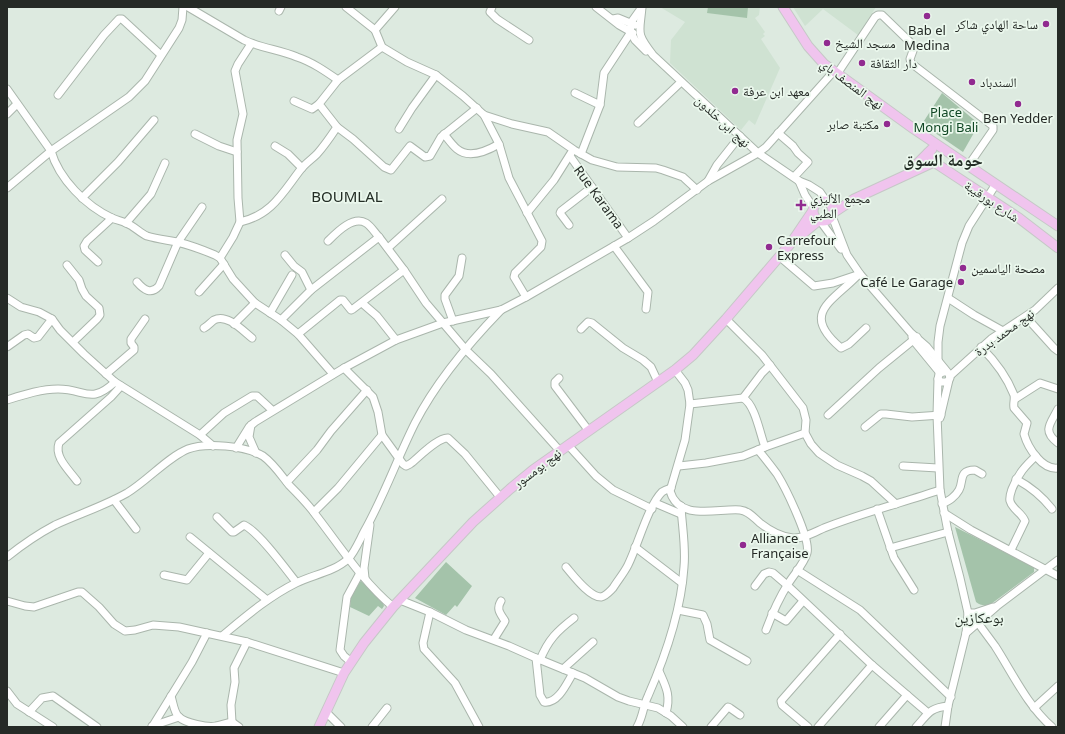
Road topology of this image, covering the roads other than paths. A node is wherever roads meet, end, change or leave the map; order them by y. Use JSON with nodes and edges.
{"nodes":[{"id":1,"x":183,"y":7,"type":"edge"},
{"id":2,"x":188,"y":7,"type":"edge"},
{"id":3,"x":346,"y":7,"type":"edge"},
{"id":4,"x":395,"y":7,"type":"edge"},
{"id":5,"x":492,"y":7,"type":"edge"},
{"id":6,"x":596,"y":7,"type":"edge"},
{"id":7,"x":642,"y":7,"type":"edge"},
{"id":8,"x":783,"y":7,"type":"edge"},
{"id":9,"x":613,"y":19,"type":"junction"},
{"id":10,"x":631,"y":24,"type":"junction"},
{"id":11,"x":375,"y":30,"type":"junction"},
{"id":12,"x":639,"y":30,"type":"junction"},
{"id":13,"x":631,"y":32,"type":"junction"},
{"id":14,"x":529,"y":40,"type":"dead end"},
{"id":15,"x":252,"y":44,"type":"junction"},
{"id":16,"x":382,"y":47,"type":"junction"},
{"id":17,"x":161,"y":55,"type":"junction"},
{"id":18,"x":653,"y":55,"type":"junction"},
{"id":19,"x":835,"y":72,"type":"junction"},
{"id":20,"x":436,"y":75,"type":"junction"},
{"id":21,"x":338,"y":80,"type":"junction"},
{"id":22,"x":681,"y":82,"type":"junction"},
{"id":23,"x":7,"y":89,"type":"edge"},
{"id":24,"x":574,"y":93,"type":"dead end"},
{"id":25,"x":58,"y":95,"type":"dead end"},
{"id":26,"x":294,"y":101,"type":"dead end"},
{"id":27,"x":17,"y":104,"type":"junction"},
{"id":28,"x":319,"y":104,"type":"junction"},
{"id":29,"x":600,"y":105,"type":"junction"},
{"id":30,"x":476,"y":108,"type":"junction"},
{"id":31,"x":7,"y":114,"type":"edge"},
{"id":32,"x":484,"y":115,"type":"junction"},
{"id":33,"x":154,"y":120,"type":"dead end"},
{"id":34,"x":638,"y":123,"type":"dead end"},
{"id":35,"x":337,"y":127,"type":"junction"},
{"id":36,"x":399,"y":129,"type":"dead end"},
{"id":37,"x":778,"y":133,"type":"junction"},
{"id":38,"x":195,"y":134,"type":"dead end"},
{"id":39,"x":444,"y":134,"type":"junction"},
{"id":40,"x":740,"y":136,"type":"junction"},
{"id":41,"x":499,"y":144,"type":"junction"},
{"id":42,"x":937,"y":144,"type":"junction"},
{"id":43,"x":275,"y":146,"type":"dead end"},
{"id":44,"x":51,"y":151,"type":"junction"},
{"id":45,"x":237,"y":152,"type":"junction"},
{"id":46,"x":572,"y":153,"type":"junction"},
{"id":47,"x":758,"y":153,"type":"junction"},
{"id":48,"x":928,"y":153,"type":"junction"},
{"id":49,"x":581,"y":154,"type":"junction"},
{"id":50,"x":934,"y":162,"type":"junction"},
{"id":51,"x":166,"y":163,"type":"dead end"},
{"id":52,"x":968,"y":166,"type":"junction"},
{"id":53,"x":302,"y":168,"type":"junction"},
{"id":54,"x":904,"y":176,"type":"junction"},
{"id":55,"x":797,"y":179,"type":"junction"},
{"id":56,"x":708,"y":181,"type":"junction"},
{"id":57,"x":996,"y":184,"type":"junction"},
{"id":58,"x":592,"y":187,"type":"junction"},
{"id":59,"x":7,"y":188,"type":"edge"},
{"id":60,"x":696,"y":190,"type":"junction"},
{"id":61,"x":82,"y":198,"type":"junction"},
{"id":62,"x":987,"y":198,"type":"junction"},
{"id":63,"x":442,"y":199,"type":"dead end"},
{"id":64,"x":854,"y":199,"type":"junction"},
{"id":65,"x":828,"y":202,"type":"junction"},
{"id":66,"x":202,"y":207,"type":"dead end"},
{"id":67,"x":813,"y":209,"type":"junction"},
{"id":68,"x":527,"y":213,"type":"junction"},
{"id":69,"x":832,"y":215,"type":"junction"},
{"id":70,"x":112,"y":218,"type":"junction"},
{"id":71,"x":820,"y":221,"type":"junction"},
{"id":72,"x":240,"y":222,"type":"junction"},
{"id":73,"x":126,"y":223,"type":"junction"},
{"id":74,"x":569,"y":225,"type":"dead end"},
{"id":75,"x":1058,"y":226,"type":"edge"},
{"id":76,"x":379,"y":237,"type":"junction"},
{"id":77,"x":628,"y":238,"type":"junction"},
{"id":78,"x":328,"y":241,"type":"dead end"},
{"id":79,"x":178,"y":242,"type":"junction"},
{"id":80,"x":791,"y":243,"type":"junction"},
{"id":81,"x":614,"y":246,"type":"junction"},
{"id":82,"x":388,"y":248,"type":"junction"},
{"id":83,"x":1058,"y":248,"type":"edge"},
{"id":84,"x":285,"y":255,"type":"dead end"},
{"id":85,"x":847,"y":255,"type":"junction"},
{"id":86,"x":779,"y":256,"type":"junction"},
{"id":87,"x":462,"y":258,"type":"dead end"},
{"id":88,"x":222,"y":261,"type":"junction"},
{"id":89,"x":98,"y":262,"type":"dead end"},
{"id":90,"x":67,"y":265,"type":"dead end"},
{"id":91,"x":404,"y":270,"type":"junction"},
{"id":92,"x":292,"y":275,"type":"dead end"},
{"id":93,"x":859,"y":275,"type":"junction"},
{"id":94,"x":137,"y":282,"type":"dead end"},
{"id":95,"x":1058,"y":288,"type":"edge"},
{"id":96,"x":311,"y":290,"type":"junction"},
{"id":97,"x":199,"y":292,"type":"dead end"},
{"id":98,"x":526,"y":297,"type":"junction"},
{"id":99,"x":7,"y":298,"type":"edge"},
{"id":100,"x":948,"y":298,"type":"junction"},
{"id":101,"x":254,"y":303,"type":"junction"},
{"id":102,"x":362,"y":303,"type":"junction"},
{"id":103,"x":646,"y":308,"type":"dead end"},
{"id":104,"x":501,"y":310,"type":"junction"},
{"id":105,"x":270,"y":313,"type":"junction"},
{"id":106,"x":1026,"y":317,"type":"junction"},
{"id":107,"x":52,"y":319,"type":"junction"},
{"id":108,"x":145,"y":319,"type":"dead end"},
{"id":109,"x":726,"y":319,"type":"junction"},
{"id":110,"x":281,"y":320,"type":"junction"},
{"id":111,"x":453,"y":321,"type":"junction"},
{"id":112,"x":443,"y":323,"type":"junction"},
{"id":113,"x":234,"y":324,"type":"junction"},
{"id":114,"x":204,"y":328,"type":"dead end"},
{"id":115,"x":581,"y":328,"type":"dead end"},
{"id":116,"x":866,"y":328,"type":"dead end"},
{"id":117,"x":1003,"y":331,"type":"junction"},
{"id":118,"x":298,"y":334,"type":"junction"},
{"id":119,"x":914,"y":336,"type":"junction"},
{"id":120,"x":252,"y":338,"type":"dead end"},
{"id":121,"x":396,"y":340,"type":"junction"},
{"id":122,"x":73,"y":342,"type":"junction"},
{"id":123,"x":7,"y":347,"type":"edge"},
{"id":124,"x":981,"y":347,"type":"junction"},
{"id":125,"x":466,"y":350,"type":"junction"},
{"id":126,"x":1058,"y":351,"type":"edge"},
{"id":127,"x":938,"y":360,"type":"junction"},
{"id":128,"x":770,"y":365,"type":"junction"},
{"id":129,"x":344,"y":368,"type":"junction"},
{"id":130,"x":675,"y":370,"type":"junction"},
{"id":131,"x":106,"y":374,"type":"junction"},
{"id":132,"x":333,"y":374,"type":"junction"},
{"id":133,"x":943,"y":375,"type":"junction"},
{"id":134,"x":558,"y":378,"type":"dead end"},
{"id":135,"x":658,"y":382,"type":"junction"},
{"id":136,"x":118,"y":384,"type":"junction"},
{"id":137,"x":367,"y":390,"type":"junction"},
{"id":138,"x":1058,"y":390,"type":"edge"},
{"id":139,"x":743,"y":398,"type":"junction"},
{"id":140,"x":1015,"y":399,"type":"junction"},
{"id":141,"x":7,"y":400,"type":"edge"},
{"id":142,"x":690,"y":404,"type":"junction"},
{"id":143,"x":1058,"y":409,"type":"edge"},
{"id":144,"x":272,"y":410,"type":"junction"},
{"id":145,"x":828,"y":415,"type":"dead end"},
{"id":146,"x":939,"y":415,"type":"junction"},
{"id":147,"x":251,"y":425,"type":"junction"},
{"id":148,"x":865,"y":427,"type":"dead end"},
{"id":149,"x":589,"y":430,"type":"junction"},
{"id":150,"x":805,"y":433,"type":"junction"},
{"id":151,"x":200,"y":435,"type":"junction"},
{"id":152,"x":382,"y":435,"type":"junction"},
{"id":153,"x":1058,"y":444,"type":"edge"},
{"id":154,"x":568,"y":445,"type":"junction"},
{"id":155,"x":213,"y":446,"type":"junction"},
{"id":156,"x":236,"y":448,"type":"junction"},
{"id":157,"x":762,"y":448,"type":"junction"},
{"id":158,"x":560,"y":451,"type":"junction"},
{"id":159,"x":256,"y":453,"type":"junction"},
{"id":160,"x":1036,"y":456,"type":"junction"},
{"id":161,"x":398,"y":459,"type":"junction"},
{"id":162,"x":678,"y":466,"type":"junction"},
{"id":163,"x":902,"y":466,"type":"dead end"},
{"id":164,"x":938,"y":468,"type":"junction"},
{"id":165,"x":1058,"y":468,"type":"edge"},
{"id":166,"x":982,"y":474,"type":"dead end"},
{"id":167,"x":1016,"y":479,"type":"junction"},
{"id":168,"x":77,"y":481,"type":"dead end"},
{"id":169,"x":287,"y":482,"type":"junction"},
{"id":170,"x":671,"y":488,"type":"junction"},
{"id":171,"x":940,"y":490,"type":"junction"},
{"id":172,"x":500,"y":498,"type":"junction"},
{"id":173,"x":114,"y":500,"type":"junction"},
{"id":174,"x":896,"y":504,"type":"junction"},
{"id":175,"x":942,"y":504,"type":"junction"},
{"id":176,"x":653,"y":506,"type":"junction"},
{"id":177,"x":681,"y":506,"type":"junction"},
{"id":178,"x":877,"y":509,"type":"junction"},
{"id":179,"x":1052,"y":510,"type":"dead end"},
{"id":180,"x":314,"y":512,"type":"junction"},
{"id":181,"x":944,"y":513,"type":"junction"},
{"id":182,"x":681,"y":514,"type":"junction"},
{"id":183,"x":217,"y":517,"type":"dead end"},
{"id":184,"x":371,"y":520,"type":"junction"},
{"id":185,"x":136,"y":529,"type":"dead end"},
{"id":186,"x":948,"y":532,"type":"junction"},
{"id":187,"x":806,"y":536,"type":"junction"},
{"id":188,"x":190,"y":537,"type":"dead end"},
{"id":189,"x":635,"y":547,"type":"junction"},
{"id":190,"x":890,"y":548,"type":"junction"},
{"id":191,"x":1012,"y":550,"type":"junction"},
{"id":192,"x":210,"y":553,"type":"junction"},
{"id":193,"x":7,"y":557,"type":"edge"},
{"id":194,"x":348,"y":559,"type":"junction"},
{"id":195,"x":1058,"y":560,"type":"edge"},
{"id":196,"x":566,"y":567,"type":"dead end"},
{"id":197,"x":1047,"y":569,"type":"junction"},
{"id":198,"x":797,"y":570,"type":"junction"},
{"id":199,"x":164,"y":575,"type":"dead end"},
{"id":200,"x":363,"y":576,"type":"junction"},
{"id":201,"x":1058,"y":576,"type":"edge"},
{"id":202,"x":296,"y":582,"type":"junction"},
{"id":203,"x":682,"y":583,"type":"junction"},
{"id":204,"x":787,"y":585,"type":"junction"},
{"id":205,"x":755,"y":586,"type":"dead end"},
{"id":206,"x":914,"y":590,"type":"dead end"},
{"id":207,"x":267,"y":600,"type":"junction"},
{"id":208,"x":400,"y":600,"type":"junction"},
{"id":209,"x":7,"y":601,"type":"edge"},
{"id":210,"x":501,"y":601,"type":"dead end"},
{"id":211,"x":803,"y":601,"type":"junction"},
{"id":212,"x":996,"y":606,"type":"junction"},
{"id":213,"x":393,"y":607,"type":"junction"},
{"id":214,"x":678,"y":610,"type":"junction"},
{"id":215,"x":430,"y":612,"type":"junction"},
{"id":216,"x":772,"y":613,"type":"junction"},
{"id":217,"x":968,"y":613,"type":"junction"},
{"id":218,"x":574,"y":618,"type":"dead end"},
{"id":219,"x":978,"y":623,"type":"junction"},
{"id":220,"x":766,"y":630,"type":"dead end"},
{"id":221,"x":207,"y":633,"type":"junction"},
{"id":222,"x":966,"y":633,"type":"junction"},
{"id":223,"x":840,"y":634,"type":"junction"},
{"id":224,"x":222,"y":636,"type":"junction"},
{"id":225,"x":494,"y":639,"type":"junction"},
{"id":226,"x":247,"y":642,"type":"junction"},
{"id":227,"x":593,"y":642,"type":"dead end"},
{"id":228,"x":538,"y":659,"type":"junction"},
{"id":229,"x":351,"y":662,"type":"junction"},
{"id":230,"x":747,"y":662,"type":"dead end"},
{"id":231,"x":872,"y":665,"type":"junction"},
{"id":232,"x":563,"y":669,"type":"junction"},
{"id":233,"x":659,"y":671,"type":"junction"},
{"id":234,"x":344,"y":673,"type":"junction"},
{"id":235,"x":573,"y":673,"type":"junction"},
{"id":236,"x":1058,"y":686,"type":"edge"},
{"id":237,"x":7,"y":691,"type":"edge"},
{"id":238,"x":907,"y":695,"type":"junction"},
{"id":239,"x":171,"y":696,"type":"junction"},
{"id":240,"x":951,"y":697,"type":"junction"},
{"id":241,"x":644,"y":704,"type":"junction"},
{"id":242,"x":948,"y":706,"type":"junction"},
{"id":243,"x":387,"y":708,"type":"dead end"},
{"id":244,"x":1034,"y":708,"type":"junction"},
{"id":245,"x":29,"y":712,"type":"junction"},
{"id":246,"x":326,"y":712,"type":"junction"},
{"id":247,"x":666,"y":713,"type":"junction"},
{"id":248,"x":928,"y":713,"type":"junction"},
{"id":249,"x":740,"y":714,"type":"dead end"},
{"id":250,"x":179,"y":717,"type":"junction"},
{"id":251,"x":800,"y":721,"type":"junction"},
{"id":252,"x":232,"y":722,"type":"junction"},
{"id":253,"x":946,"y":725,"type":"edge"},
{"id":254,"x":53,"y":727,"type":"edge"},
{"id":255,"x":96,"y":727,"type":"edge"},
{"id":256,"x":152,"y":727,"type":"edge"},
{"id":257,"x":239,"y":727,"type":"edge"},
{"id":258,"x":318,"y":727,"type":"edge"},
{"id":259,"x":341,"y":727,"type":"edge"},
{"id":260,"x":372,"y":727,"type":"edge"},
{"id":261,"x":479,"y":727,"type":"edge"},
{"id":262,"x":637,"y":727,"type":"edge"},
{"id":263,"x":683,"y":727,"type":"edge"},
{"id":264,"x":711,"y":727,"type":"edge"},
{"id":265,"x":794,"y":727,"type":"edge"},
{"id":266,"x":808,"y":727,"type":"edge"},
{"id":267,"x":818,"y":727,"type":"edge"},
{"id":268,"x":879,"y":727,"type":"edge"},
{"id":269,"x":916,"y":727,"type":"edge"},
{"id":270,"x":1052,"y":727,"type":"edge"}],
"edges":[{"from":1,"to":17,"type":"street"},
{"from":2,"to":15,"type":"street"},
{"from":3,"to":11,"type":"street"},
{"from":4,"to":11,"type":"street"},
{"from":5,"to":14,"type":"street"},
{"from":6,"to":9,"type":"street","name":"نهج ابن خلدون"},
{"from":7,"to":10,"type":"street"},
{"from":7,"to":12,"type":"street"},
{"from":8,"to":19,"type":"main road","name":"نهج المنصف باي"},
{"from":9,"to":10,"type":"street","name":"نهج ابن خلدون"},
{"from":9,"to":13,"type":"street","name":"نهج ابن خلدون"},
{"from":10,"to":12,"type":"street","name":"نهج ابن خلدون"},
{"from":10,"to":13,"type":"street"},
{"from":11,"to":16,"type":"street"},
{"from":12,"to":13,"type":"street","name":"نهج ابن خلدون"},
{"from":12,"to":18,"type":"street","name":"نهج ابن خلدون"},
{"from":13,"to":18,"type":"street","name":"نهج ابن خلدون"},
{"from":13,"to":29,"type":"street"},
{"from":15,"to":21,"type":"street"},
{"from":15,"to":45,"type":"street"},
{"from":16,"to":20,"type":"street"},
{"from":16,"to":21,"type":"street"},
{"from":17,"to":25,"type":"street"},
{"from":17,"to":44,"type":"street"},
{"from":18,"to":22,"type":"street","name":"نهج ابن خلدون"},
{"from":19,"to":37,"type":"street"},
{"from":19,"to":42,"type":"main road","name":"نهج المنصف باي"},
{"from":19,"to":52,"type":"street"},
{"from":20,"to":30,"type":"street"},
{"from":20,"to":36,"type":"street"},
{"from":21,"to":28,"type":"street"},
{"from":22,"to":34,"type":"street"},
{"from":22,"to":40,"type":"street","name":"نهج ابن خلدون"},
{"from":23,"to":27,"type":"street"},
{"from":24,"to":29,"type":"street"},
{"from":26,"to":28,"type":"street"},
{"from":27,"to":31,"type":"street"},
{"from":27,"to":44,"type":"street"},
{"from":28,"to":35,"type":"street"},
{"from":29,"to":49,"type":"street"},
{"from":30,"to":32,"type":"street"},
{"from":30,"to":39,"type":"street"},
{"from":32,"to":41,"type":"street"},
{"from":32,"to":46,"type":"street"},
{"from":33,"to":61,"type":"street"},
{"from":35,"to":39,"type":"street"},
{"from":35,"to":53,"type":"street"},
{"from":37,"to":47,"type":"street"},
{"from":37,"to":55,"type":"street"},
{"from":38,"to":45,"type":"street"},
{"from":39,"to":41,"type":"street"},
{"from":40,"to":47,"type":"street","name":"نهج ابن خلدون"},
{"from":40,"to":56,"type":"street"},
{"from":41,"to":68,"type":"street"},
{"from":42,"to":48,"type":"main road","name":"نهج بومسور"},
{"from":42,"to":52,"type":"main road","name":"شارع بورقيبة"},
{"from":43,"to":53,"type":"street"},
{"from":44,"to":59,"type":"street"},
{"from":44,"to":61,"type":"street"},
{"from":45,"to":72,"type":"street"},
{"from":46,"to":49,"type":"street"},
{"from":46,"to":58,"type":"street","name":"Rue Karama"},
{"from":46,"to":68,"type":"street"},
{"from":47,"to":55,"type":"street","name":"نهج ابن خلدون"},
{"from":47,"to":56,"type":"street"},
{"from":48,"to":50,"type":"main road","name":"شارع بورقيبة"},
{"from":48,"to":54,"type":"main road","name":"نهج بومسور"},
{"from":49,"to":60,"type":"street"},
{"from":50,"to":54,"type":"main road","name":"نهج بومسور"},
{"from":50,"to":62,"type":"main road","name":"شارع بورقيبة"},
{"from":51,"to":73,"type":"street"},
{"from":52,"to":57,"type":"main road","name":"شارع بورقيبة"},
{"from":53,"to":72,"type":"street"},
{"from":54,"to":64,"type":"main road","name":"نهج بومسور"},
{"from":55,"to":65,"type":"street","name":"نهج ابن خلدون"},
{"from":55,"to":67,"type":"street"},
{"from":56,"to":60,"type":"street"},
{"from":57,"to":62,"type":"street"},
{"from":57,"to":75,"type":"main road","name":"شارع بورقيبة"},
{"from":58,"to":74,"type":"street"},
{"from":58,"to":77,"type":"street","name":"Rue Karama"},
{"from":60,"to":77,"type":"street"},
{"from":61,"to":70,"type":"street"},
{"from":62,"to":83,"type":"main road","name":"شارع بورقيبة"},
{"from":62,"to":100,"type":"street"},
{"from":63,"to":82,"type":"street"},
{"from":64,"to":65,"type":"main road","name":"نهج بومسور"},
{"from":64,"to":69,"type":"main road","name":"نهج بومسور"},
{"from":65,"to":67,"type":"main road","name":"نهج بومسور"},
{"from":65,"to":69,"type":"main road"},
{"from":66,"to":79,"type":"street"},
{"from":67,"to":71,"type":"main road"},
{"from":67,"to":80,"type":"main road","name":"نهج بومسور"},
{"from":68,"to":98,"type":"street"},
{"from":69,"to":71,"type":"main road","name":"نهج بومسور"},
{"from":69,"to":85,"type":"street"},
{"from":70,"to":73,"type":"street"},
{"from":70,"to":89,"type":"street"},
{"from":71,"to":80,"type":"main road","name":"نهج بومسور"},
{"from":71,"to":85,"type":"street"},
{"from":72,"to":88,"type":"street"},
{"from":73,"to":79,"type":"street"},
{"from":76,"to":78,"type":"street"},
{"from":76,"to":82,"type":"street"},
{"from":76,"to":96,"type":"street"},
{"from":77,"to":81,"type":"street"},
{"from":79,"to":88,"type":"street"},
{"from":79,"to":94,"type":"street"},
{"from":80,"to":86,"type":"main road","name":"نهج بومسور"},
{"from":81,"to":98,"type":"street"},
{"from":81,"to":103,"type":"street"},
{"from":82,"to":91,"type":"street"},
{"from":84,"to":96,"type":"street"},
{"from":85,"to":93,"type":"street"},
{"from":86,"to":93,"type":"street"},
{"from":86,"to":109,"type":"main road","name":"نهج بومسور"},
{"from":87,"to":111,"type":"street"},
{"from":88,"to":97,"type":"street"},
{"from":88,"to":101,"type":"street"},
{"from":90,"to":122,"type":"street"},
{"from":91,"to":102,"type":"street"},
{"from":91,"to":112,"type":"street"},
{"from":92,"to":105,"type":"street"},
{"from":93,"to":116,"type":"street"},
{"from":93,"to":119,"type":"street"},
{"from":95,"to":106,"type":"street","name":"نهج محمد بدرة"},
{"from":96,"to":110,"type":"street"},
{"from":98,"to":104,"type":"street"},
{"from":99,"to":107,"type":"street"},
{"from":100,"to":117,"type":"street"},
{"from":100,"to":127,"type":"street"},
{"from":101,"to":105,"type":"street"},
{"from":101,"to":113,"type":"street"},
{"from":102,"to":118,"type":"street"},
{"from":102,"to":121,"type":"street"},
{"from":104,"to":111,"type":"street"},
{"from":104,"to":125,"type":"street"},
{"from":105,"to":110,"type":"street"},
{"from":106,"to":117,"type":"street","name":"نهج محمد بدرة"},
{"from":106,"to":126,"type":"street"},
{"from":107,"to":122,"type":"street"},
{"from":107,"to":123,"type":"street"},
{"from":108,"to":131,"type":"street"},
{"from":109,"to":128,"type":"street"},
{"from":109,"to":130,"type":"main road","name":"نهج بومسور"},
{"from":110,"to":118,"type":"street"},
{"from":111,"to":112,"type":"street"},
{"from":112,"to":121,"type":"street"},
{"from":112,"to":125,"type":"street"},
{"from":113,"to":114,"type":"street"},
{"from":113,"to":120,"type":"street"},
{"from":115,"to":135,"type":"street"},
{"from":117,"to":124,"type":"street","name":"نهج محمد بدرة"},
{"from":118,"to":132,"type":"street"},
{"from":119,"to":127,"type":"street"},
{"from":119,"to":133,"type":"street"},
{"from":119,"to":145,"type":"street"},
{"from":121,"to":129,"type":"street"},
{"from":122,"to":131,"type":"street"},
{"from":124,"to":133,"type":"street","name":"نهج محمد بدرة"},
{"from":124,"to":140,"type":"street"},
{"from":125,"to":158,"type":"street"},
{"from":125,"to":161,"type":"street"},
{"from":127,"to":133,"type":"street"},
{"from":128,"to":139,"type":"street"},
{"from":128,"to":150,"type":"street"},
{"from":129,"to":132,"type":"street"},
{"from":129,"to":137,"type":"street"},
{"from":130,"to":135,"type":"main road","name":"نهج بومسور"},
{"from":130,"to":142,"type":"street"},
{"from":131,"to":136,"type":"street"},
{"from":132,"to":144,"type":"street"},
{"from":133,"to":146,"type":"street"},
{"from":133,"to":146,"type":"street"},
{"from":134,"to":149,"type":"street"},
{"from":135,"to":149,"type":"main road","name":"نهج بومسور"},
{"from":136,"to":141,"type":"street"},
{"from":136,"to":151,"type":"street"},
{"from":136,"to":168,"type":"street"},
{"from":137,"to":152,"type":"street"},
{"from":137,"to":169,"type":"street"},
{"from":138,"to":140,"type":"street"},
{"from":139,"to":142,"type":"street"},
{"from":139,"to":157,"type":"street"},
{"from":140,"to":160,"type":"street"},
{"from":142,"to":162,"type":"street"},
{"from":143,"to":153,"type":"street"},
{"from":144,"to":147,"type":"street"},
{"from":144,"to":151,"type":"street"},
{"from":146,"to":148,"type":"street"},
{"from":146,"to":164,"type":"street"},
{"from":147,"to":156,"type":"street"},
{"from":147,"to":159,"type":"street"},
{"from":149,"to":154,"type":"main road","name":"نهج بومسور"},
{"from":150,"to":157,"type":"street"},
{"from":150,"to":174,"type":"street"},
{"from":151,"to":155,"type":"street"},
{"from":152,"to":161,"type":"street"},
{"from":152,"to":180,"type":"street"},
{"from":154,"to":158,"type":"main road","name":"نهج بومسور"},
{"from":154,"to":176,"type":"street"},
{"from":155,"to":156,"type":"street"},
{"from":155,"to":173,"type":"street"},
{"from":156,"to":159,"type":"street"},
{"from":157,"to":162,"type":"street"},
{"from":157,"to":187,"type":"street"},
{"from":158,"to":172,"type":"main road","name":"نهج بومسور"},
{"from":159,"to":169,"type":"street"},
{"from":160,"to":165,"type":"street"},
{"from":160,"to":167,"type":"street"},
{"from":161,"to":172,"type":"street"},
{"from":161,"to":184,"type":"street"},
{"from":162,"to":170,"type":"street"},
{"from":163,"to":164,"type":"street"},
{"from":164,"to":171,"type":"street"},
{"from":166,"to":175,"type":"street"},
{"from":167,"to":179,"type":"street"},
{"from":167,"to":191,"type":"street"},
{"from":169,"to":180,"type":"street"},
{"from":170,"to":176,"type":"street"},
{"from":170,"to":177,"type":"street"},
{"from":171,"to":174,"type":"street"},
{"from":171,"to":175,"type":"street"},
{"from":172,"to":208,"type":"main road","name":"نهج بومسور"},
{"from":173,"to":185,"type":"street"},
{"from":173,"to":193,"type":"street"},
{"from":174,"to":178,"type":"street"},
{"from":175,"to":181,"type":"street"},
{"from":176,"to":182,"type":"street"},
{"from":176,"to":189,"type":"street"},
{"from":177,"to":182,"type":"street"},
{"from":177,"to":187,"type":"street"},
{"from":178,"to":187,"type":"street"},
{"from":178,"to":190,"type":"street"},
{"from":180,"to":194,"type":"street"},
{"from":181,"to":186,"type":"street"},
{"from":181,"to":191,"type":"street"},
{"from":182,"to":203,"type":"street"},
{"from":183,"to":202,"type":"street"},
{"from":184,"to":194,"type":"street"},
{"from":184,"to":200,"type":"street"},
{"from":186,"to":190,"type":"street"},
{"from":186,"to":217,"type":"street"},
{"from":187,"to":198,"type":"street"},
{"from":188,"to":192,"type":"street"},
{"from":189,"to":196,"type":"street"},
{"from":189,"to":203,"type":"street"},
{"from":190,"to":206,"type":"street"},
{"from":191,"to":197,"type":"street"},
{"from":192,"to":199,"type":"street"},
{"from":192,"to":207,"type":"street"},
{"from":194,"to":200,"type":"street"},
{"from":194,"to":202,"type":"street"},
{"from":195,"to":197,"type":"street"},
{"from":197,"to":201,"type":"street"},
{"from":197,"to":212,"type":"street"},
{"from":198,"to":204,"type":"street"},
{"from":198,"to":240,"type":"street"},
{"from":200,"to":213,"type":"street"},
{"from":200,"to":229,"type":"street"},
{"from":202,"to":207,"type":"street"},
{"from":203,"to":214,"type":"street"},
{"from":204,"to":205,"type":"street"},
{"from":204,"to":211,"type":"street"},
{"from":204,"to":216,"type":"street"},
{"from":207,"to":224,"type":"street"},
{"from":208,"to":213,"type":"main road","name":"نهج بومسور"},
{"from":208,"to":215,"type":"street"},
{"from":209,"to":221,"type":"street"},
{"from":210,"to":225,"type":"street"},
{"from":211,"to":216,"type":"street"},
{"from":211,"to":223,"type":"street"},
{"from":212,"to":217,"type":"street"},
{"from":212,"to":219,"type":"street"},
{"from":213,"to":229,"type":"main road","name":"نهج بومسور"},
{"from":214,"to":230,"type":"street"},
{"from":214,"to":233,"type":"street"},
{"from":215,"to":225,"type":"street"},
{"from":215,"to":261,"type":"street"},
{"from":216,"to":220,"type":"street"},
{"from":217,"to":222,"type":"street"},
{"from":218,"to":228,"type":"street"},
{"from":219,"to":222,"type":"street"},
{"from":219,"to":244,"type":"street"},
{"from":221,"to":224,"type":"street"},
{"from":221,"to":239,"type":"street"},
{"from":222,"to":240,"type":"street"},
{"from":223,"to":231,"type":"street"},
{"from":223,"to":251,"type":"street"},
{"from":224,"to":226,"type":"street"},
{"from":225,"to":228,"type":"street"},
{"from":226,"to":234,"type":"street"},
{"from":226,"to":252,"type":"street"},
{"from":227,"to":232,"type":"street"},
{"from":228,"to":232,"type":"street"},
{"from":228,"to":235,"type":"street"},
{"from":229,"to":234,"type":"main road","name":"نهج بومسور"},
{"from":231,"to":238,"type":"street"},
{"from":231,"to":267,"type":"street"},
{"from":232,"to":235,"type":"street"},
{"from":233,"to":241,"type":"street"},
{"from":233,"to":247,"type":"street"},
{"from":234,"to":246,"type":"main road","name":"نهج بومسور"},
{"from":235,"to":241,"type":"street"},
{"from":236,"to":244,"type":"street"},
{"from":237,"to":245,"type":"street"},
{"from":238,"to":248,"type":"street"},
{"from":238,"to":268,"type":"street"},
{"from":239,"to":250,"type":"street"},
{"from":239,"to":256,"type":"street"},
{"from":240,"to":242,"type":"street"},
{"from":241,"to":247,"type":"street"},
{"from":241,"to":262,"type":"street"},
{"from":242,"to":248,"type":"street"},
{"from":242,"to":253,"type":"street"},
{"from":243,"to":260,"type":"street"},
{"from":244,"to":270,"type":"street"},
{"from":245,"to":254,"type":"street"},
{"from":245,"to":255,"type":"street"},
{"from":246,"to":258,"type":"main road","name":"نهج بومسور"},
{"from":246,"to":259,"type":"street"},
{"from":247,"to":263,"type":"street"},
{"from":248,"to":269,"type":"street"},
{"from":249,"to":264,"type":"street"},
{"from":250,"to":252,"type":"street"},
{"from":250,"to":256,"type":"street"},
{"from":251,"to":265,"type":"street"},
{"from":251,"to":266,"type":"street"},
{"from":252,"to":257,"type":"street"}]}
